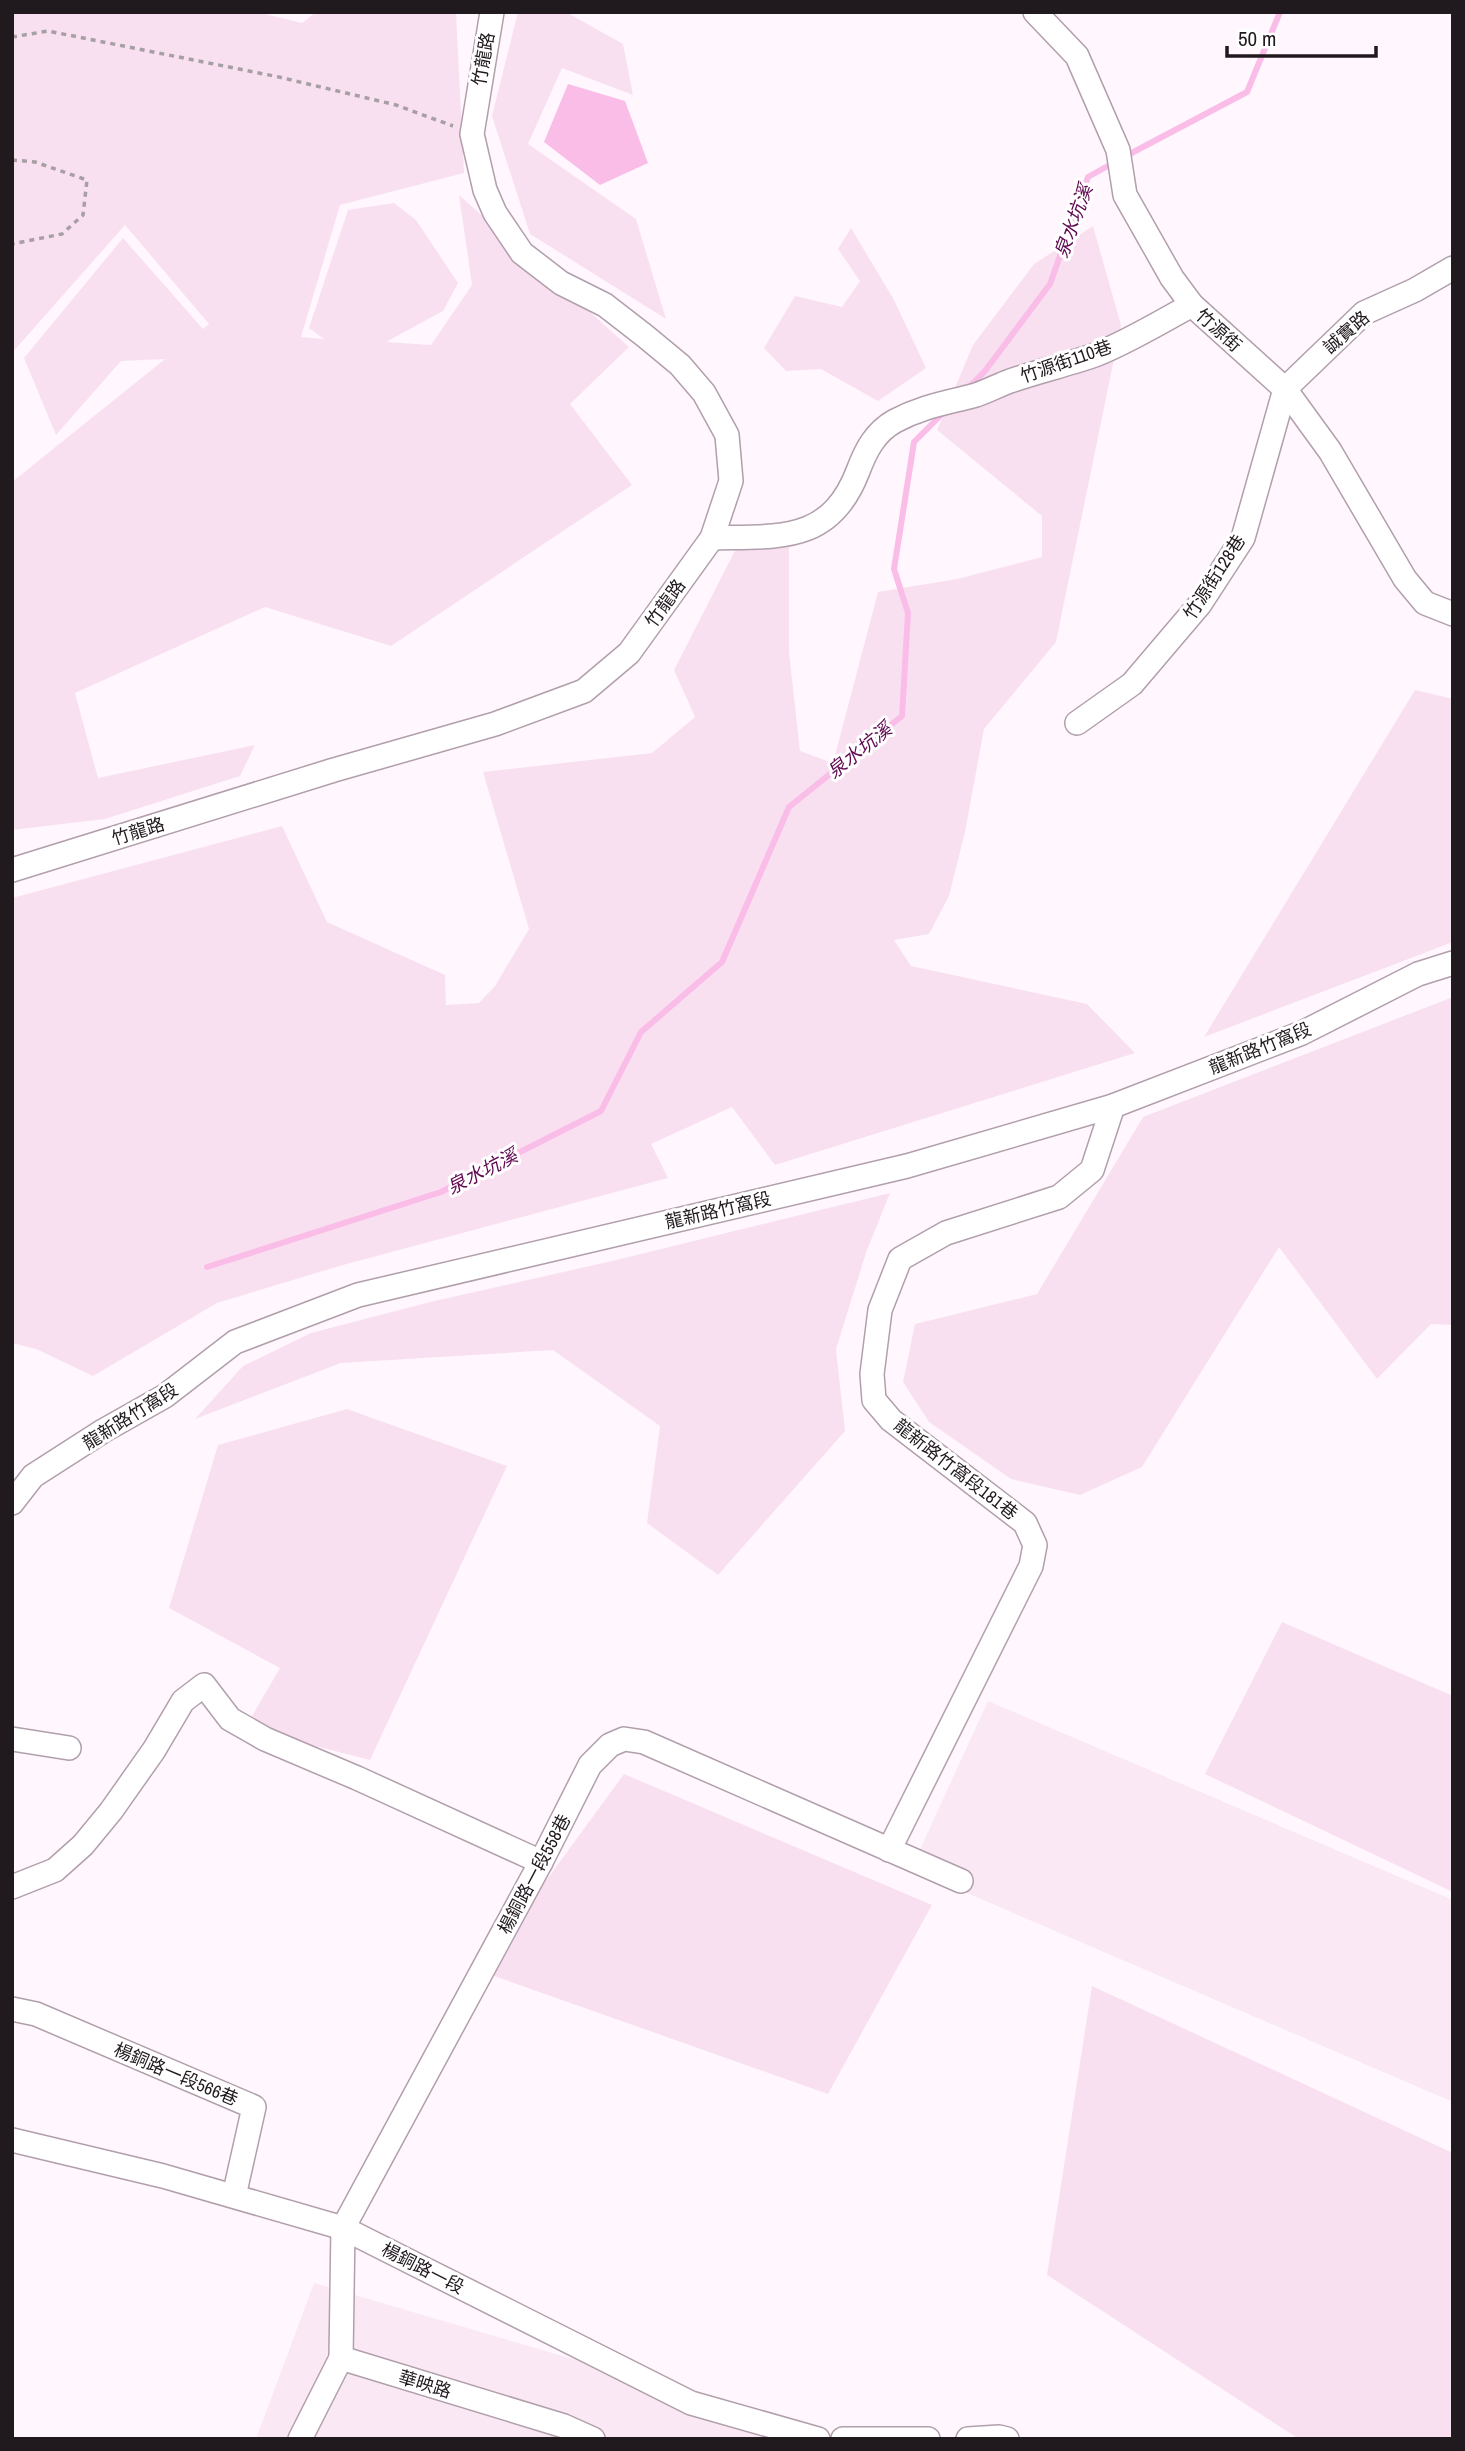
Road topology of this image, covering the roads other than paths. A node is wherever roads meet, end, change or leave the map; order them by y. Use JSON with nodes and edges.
{"nodes":[{"id":1,"x":492,"y":12,"type":"edge"},
{"id":2,"x":1035,"y":12,"type":"edge"},
{"id":3,"x":1453,"y":268,"type":"edge"},
{"id":4,"x":1192,"y":305,"type":"junction"},
{"id":5,"x":1284,"y":389,"type":"junction"},
{"id":6,"x":712,"y":538,"type":"junction"},
{"id":7,"x":1453,"y":614,"type":"edge"},
{"id":8,"x":1077,"y":723,"type":"dead end"},
{"id":9,"x":12,"y":870,"type":"edge"},
{"id":10,"x":1453,"y":964,"type":"edge"},
{"id":11,"x":1113,"y":1106,"type":"junction"},
{"id":12,"x":12,"y":1503,"type":"edge"},
{"id":13,"x":12,"y":1740,"type":"edge"},
{"id":14,"x":69,"y":1748,"type":"dead end"},
{"id":15,"x":889,"y":1850,"type":"junction"},
{"id":16,"x":541,"y":1862,"type":"junction"},
{"id":17,"x":961,"y":1881,"type":"dead end"},
{"id":18,"x":12,"y":1888,"type":"edge"},
{"id":19,"x":12,"y":2009,"type":"edge"},
{"id":20,"x":12,"y":2140,"type":"edge"},
{"id":21,"x":234,"y":2196,"type":"junction"},
{"id":22,"x":343,"y":2228,"type":"junction"},
{"id":23,"x":341,"y":2358,"type":"junction"},
{"id":24,"x":300,"y":2439,"type":"edge"},
{"id":25,"x":593,"y":2439,"type":"edge"},
{"id":26,"x":818,"y":2439,"type":"edge"},
{"id":27,"x":843,"y":2439,"type":"edge"},
{"id":28,"x":928,"y":2439,"type":"edge"},
{"id":29,"x":968,"y":2439,"type":"edge"},
{"id":30,"x":1007,"y":2439,"type":"edge"}],
"edges":[{"from":1,"to":6,"type":"street","name":"竹龍路"},
{"from":2,"to":4,"type":"street","name":"竹源街"},
{"from":3,"to":5,"type":"street","name":"誠實路"},
{"from":4,"to":5,"type":"street","name":"竹源街"},
{"from":4,"to":6,"type":"street","name":"竹源街110巷"},
{"from":5,"to":7,"type":"street","name":"竹源街"},
{"from":5,"to":8,"type":"street","name":"竹源街128巷"},
{"from":6,"to":9,"type":"street","name":"竹龍路"},
{"from":10,"to":11,"type":"street","name":"龍新路竹窩段"},
{"from":11,"to":12,"type":"street","name":"龍新路竹窩段"},
{"from":11,"to":15,"type":"street","name":"龍新路竹窩段181巷"},
{"from":13,"to":14,"type":"street"},
{"from":15,"to":16,"type":"street","name":"楊銅路一段558巷"},
{"from":15,"to":17,"type":"street","name":"楊銅路一段558巷"},
{"from":16,"to":18,"type":"street"},
{"from":16,"to":22,"type":"street","name":"楊銅路一段558巷"},
{"from":19,"to":21,"type":"street","name":"楊銅路一段566巷"},
{"from":20,"to":21,"type":"street","name":"楊銅路一段"},
{"from":21,"to":22,"type":"street","name":"楊銅路一段"},
{"from":22,"to":23,"type":"street","name":"楊銅路一段558巷"},
{"from":22,"to":26,"type":"street","name":"楊銅路一段"},
{"from":23,"to":24,"type":"street"},
{"from":23,"to":25,"type":"street","name":"華映路"},
{"from":27,"to":28,"type":"street"},
{"from":29,"to":30,"type":"street"}]}
